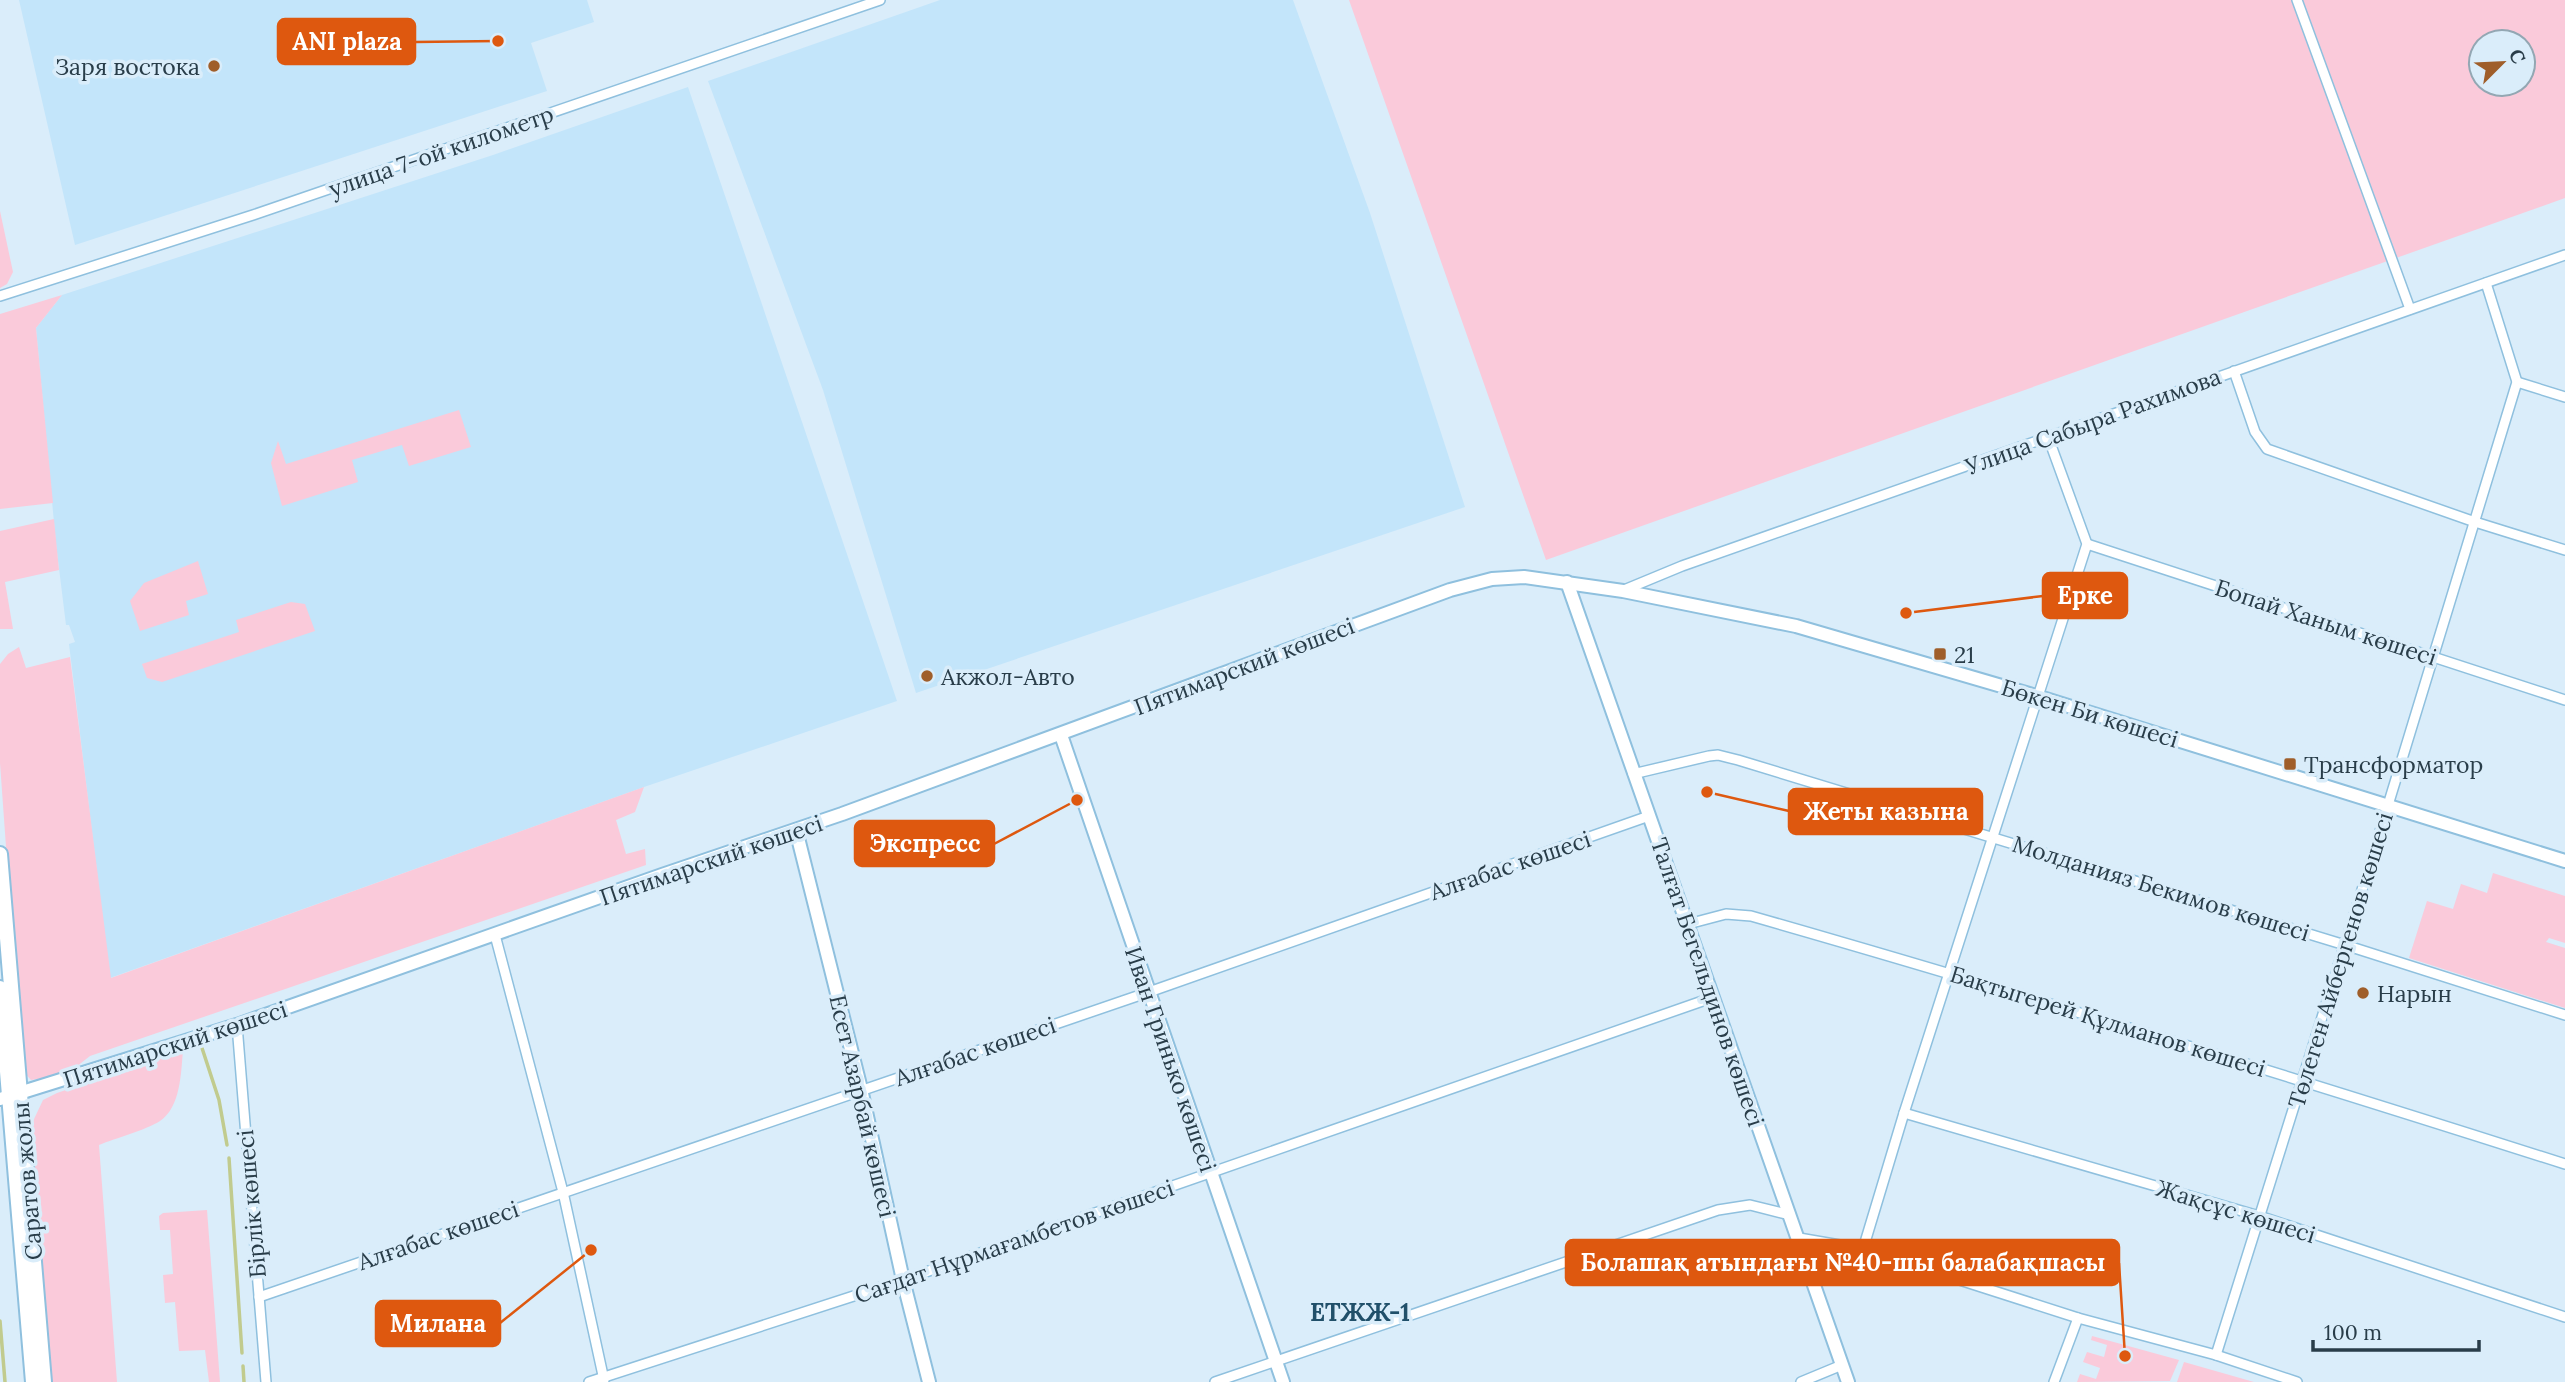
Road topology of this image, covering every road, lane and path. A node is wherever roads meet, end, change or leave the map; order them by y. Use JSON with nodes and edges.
{"nodes":[{"id":1,"x":880,"y":0,"type":"edge"},
{"id":2,"x":2297,"y":0,"type":"edge"},
{"id":3,"x":2565,"y":255,"type":"edge"},
{"id":4,"x":2486,"y":283,"type":"junction"},
{"id":5,"x":0,"y":296,"type":"edge"},
{"id":6,"x":2410,"y":309,"type":"junction"},
{"id":7,"x":2234,"y":371,"type":"junction"},
{"id":8,"x":2517,"y":382,"type":"junction"},
{"id":9,"x":2565,"y":397,"type":"edge"},
{"id":10,"x":2048,"y":437,"type":"junction"},
{"id":11,"x":2474,"y":522,"type":"junction"},
{"id":12,"x":2087,"y":544,"type":"junction"},
{"id":13,"x":2565,"y":550,"type":"edge"},
{"id":14,"x":1567,"y":582,"type":"junction"},
{"id":15,"x":1623,"y":590,"type":"junction"},
{"id":16,"x":2433,"y":656,"type":"junction"},
{"id":17,"x":2036,"y":696,"type":"junction"},
{"id":18,"x":2565,"y":700,"type":"edge"},
{"id":19,"x":1061,"y":735,"type":"junction"},
{"id":20,"x":1633,"y":774,"type":"junction"},
{"id":21,"x":2387,"y":807,"type":"junction"},
{"id":22,"x":1649,"y":816,"type":"junction"},
{"id":23,"x":796,"y":830,"type":"junction"},
{"id":24,"x":1993,"y":836,"type":"junction"},
{"id":25,"x":0,"y":855,"type":"edge"},
{"id":26,"x":2565,"y":861,"type":"edge"},
{"id":27,"x":1688,"y":924,"type":"junction"},
{"id":28,"x":495,"y":935,"type":"junction"},
{"id":29,"x":2345,"y":945,"type":"junction"},
{"id":30,"x":1948,"y":972,"type":"junction"},
{"id":31,"x":0,"y":988,"type":"edge"},
{"id":32,"x":1149,"y":992,"type":"junction"},
{"id":33,"x":1714,"y":998,"type":"junction"},
{"id":34,"x":2565,"y":1015,"type":"edge"},
{"id":35,"x":237,"y":1025,"type":"junction"},
{"id":36,"x":2303,"y":1080,"type":"junction"},
{"id":37,"x":861,"y":1089,"type":"junction"},
{"id":38,"x":10,"y":1096,"type":"edge"},
{"id":39,"x":1904,"y":1113,"type":"junction"},
{"id":40,"x":2565,"y":1164,"type":"edge"},
{"id":41,"x":1210,"y":1173,"type":"junction"},
{"id":42,"x":563,"y":1192,"type":"junction"},
{"id":43,"x":1790,"y":1214,"type":"junction"},
{"id":44,"x":2259,"y":1216,"type":"junction"},
{"id":45,"x":1798,"y":1238,"type":"junction"},
{"id":46,"x":1863,"y":1248,"type":"junction"},
{"id":47,"x":903,"y":1280,"type":"junction"},
{"id":48,"x":259,"y":1297,"type":"junction"},
{"id":49,"x":2565,"y":1317,"type":"edge"},
{"id":50,"x":2078,"y":1318,"type":"junction"},
{"id":51,"x":2216,"y":1355,"type":"junction"},
{"id":52,"x":1276,"y":1361,"type":"junction"},
{"id":53,"x":1842,"y":1365,"type":"junction"},
{"id":54,"x":604,"y":1380,"type":"edge"},
{"id":55,"x":33,"y":1382,"type":"edge"},
{"id":56,"x":44,"y":1382,"type":"edge"},
{"id":57,"x":266,"y":1382,"type":"edge"},
{"id":58,"x":589,"y":1382,"type":"edge"},
{"id":59,"x":929,"y":1382,"type":"edge"},
{"id":60,"x":1215,"y":1382,"type":"edge"},
{"id":61,"x":1283,"y":1382,"type":"edge"},
{"id":62,"x":1801,"y":1382,"type":"edge"},
{"id":63,"x":1848,"y":1382,"type":"edge"},
{"id":64,"x":2054,"y":1382,"type":"edge"},
{"id":65,"x":2297,"y":1382,"type":"edge"}],
"edges":[{"from":1,"to":5,"type":"street","name":"улица 7-ой километр"},
{"from":2,"to":6,"type":"street"},
{"from":3,"to":4,"type":"street","name":"Улица Сабыра Рахимова"},
{"from":4,"to":6,"type":"street","name":"Улица Сабыра Рахимова"},
{"from":4,"to":8,"type":"street"},
{"from":6,"to":7,"type":"street","name":"Улица Сабыра Рахимова"},
{"from":7,"to":10,"type":"street","name":"Улица Сабыра Рахимова"},
{"from":7,"to":11,"type":"street"},
{"from":8,"to":9,"type":"street"},
{"from":8,"to":11,"type":"street","name":"Төлеген Айбергенов көшесі"},
{"from":10,"to":12,"type":"street"},
{"from":10,"to":15,"type":"street","name":"Улица Сабыра Рахимова"},
{"from":11,"to":13,"type":"street"},
{"from":11,"to":16,"type":"street","name":"Төлеген Айбергенов көшесі"},
{"from":12,"to":16,"type":"street","name":"Бопай Ханым көшесі"},
{"from":12,"to":17,"type":"street"},
{"from":14,"to":15,"type":"main road","name":"Бөкен Би көшесі"},
{"from":14,"to":19,"type":"main road","name":"Пятимарский көшесі"},
{"from":14,"to":20,"type":"main road","name":"Талғат Бегельдинов көшесі"},
{"from":15,"to":17,"type":"main road","name":"Бөкен Би көшесі"},
{"from":16,"to":18,"type":"street","name":"Бопай Ханым көшесі"},
{"from":16,"to":21,"type":"street","name":"Төлеген Айбергенов көшесі"},
{"from":17,"to":21,"type":"main road","name":"Бөкен Би көшесі"},
{"from":17,"to":24,"type":"street"},
{"from":19,"to":23,"type":"main road","name":"Пятимарский көшесі"},
{"from":19,"to":32,"type":"main road","name":"Иван Гринько көшесі"},
{"from":20,"to":22,"type":"main road","name":"Талғат Бегельдинов көшесі"},
{"from":20,"to":24,"type":"street","name":"Молданияз Бекимов көшесі"},
{"from":21,"to":26,"type":"main road","name":"Бөкен Би көшесі"},
{"from":21,"to":29,"type":"street","name":"Төлеген Айбергенов көшесі"},
{"from":22,"to":27,"type":"main road","name":"Талғат Бегельдинов көшесі"},
{"from":22,"to":32,"type":"street","name":"Алғабас көшесі"},
{"from":23,"to":28,"type":"main road","name":"Пятимарский көшесі"},
{"from":23,"to":37,"type":"main road","name":"Есет Азарбай көшесі"},
{"from":24,"to":29,"type":"street","name":"Молданияз Бекимов көшесі"},
{"from":24,"to":30,"type":"street"},
{"from":25,"to":38,"type":"main road","name":"Саратов жолы"},
{"from":27,"to":30,"type":"street","name":"Бақтыгерей Құлманов көшесі"},
{"from":27,"to":33,"type":"main road","name":"Талғат Бегельдинов көшесі"},
{"from":28,"to":35,"type":"main road","name":"Пятимарский көшесі"},
{"from":28,"to":42,"type":"street"},
{"from":29,"to":34,"type":"street","name":"Молданияз Бекимов көшесі"},
{"from":29,"to":36,"type":"street","name":"Төлеген Айбергенов көшесі"},
{"from":30,"to":36,"type":"street","name":"Бақтыгерей Құлманов көшесі"},
{"from":30,"to":39,"type":"street"},
{"from":31,"to":38,"type":"main road","name":"Саратов жолы"},
{"from":32,"to":37,"type":"street","name":"Алғабас көшесі"},
{"from":32,"to":41,"type":"main road","name":"Иван Гринько көшесі"},
{"from":33,"to":41,"type":"street","name":"Сағдат Нұрмағамбетов көшесі"},
{"from":33,"to":43,"type":"main road","name":"Талғат Бегельдинов көшесі"},
{"from":35,"to":38,"type":"main road","name":"Пятимарский көшесі"},
{"from":35,"to":48,"type":"street","name":"Бірлік көшесі"},
{"from":36,"to":40,"type":"street","name":"Бақтыгерей Құлманов көшесі"},
{"from":36,"to":44,"type":"street","name":"Төлеген Айбергенов көшесі"},
{"from":37,"to":42,"type":"street","name":"Алғабас көшесі"},
{"from":37,"to":47,"type":"main road","name":"Есет Азарбай көшесі"},
{"from":38,"to":55,"type":"main road","name":"Саратов жолы"},
{"from":38,"to":56,"type":"main road","name":"Саратов жолы"},
{"from":39,"to":44,"type":"street","name":"Жақсұс көшесі"},
{"from":39,"to":46,"type":"street"},
{"from":41,"to":47,"type":"street","name":"Сағдат Нұрмағамбетов көшесі"},
{"from":41,"to":52,"type":"main road","name":"Иван Гринько көшесі"},
{"from":42,"to":48,"type":"street","name":"Алғабас көшесі"},
{"from":42,"to":54,"type":"street"},
{"from":43,"to":45,"type":"main road","name":"Талғат Бегельдинов көшесі"},
{"from":43,"to":52,"type":"street"},
{"from":44,"to":49,"type":"street","name":"Жақсұс көшесі"},
{"from":44,"to":51,"type":"street","name":"Төлеген Айбергенов көшесі"},
{"from":45,"to":46,"type":"street"},
{"from":45,"to":53,"type":"main road","name":"Талғат Бегельдинов көшесі"},
{"from":46,"to":50,"type":"street"},
{"from":47,"to":54,"type":"street","name":"Сағдат Нұрмағамбетов көшесі"},
{"from":47,"to":59,"type":"main road","name":"Есет Азарбай көшесі"},
{"from":48,"to":57,"type":"street","name":"Бірлік көшесі"},
{"from":50,"to":51,"type":"street"},
{"from":50,"to":64,"type":"street"},
{"from":51,"to":65,"type":"street"},
{"from":52,"to":60,"type":"street"},
{"from":52,"to":61,"type":"main road","name":"Иван Гринько көшесі"},
{"from":53,"to":62,"type":"street"},
{"from":53,"to":63,"type":"main road","name":"Талғат Бегельдинов көшесі"},
{"from":54,"to":58,"type":"street","name":"Сағдат Нұрмағамбетов көшесі"}]}
